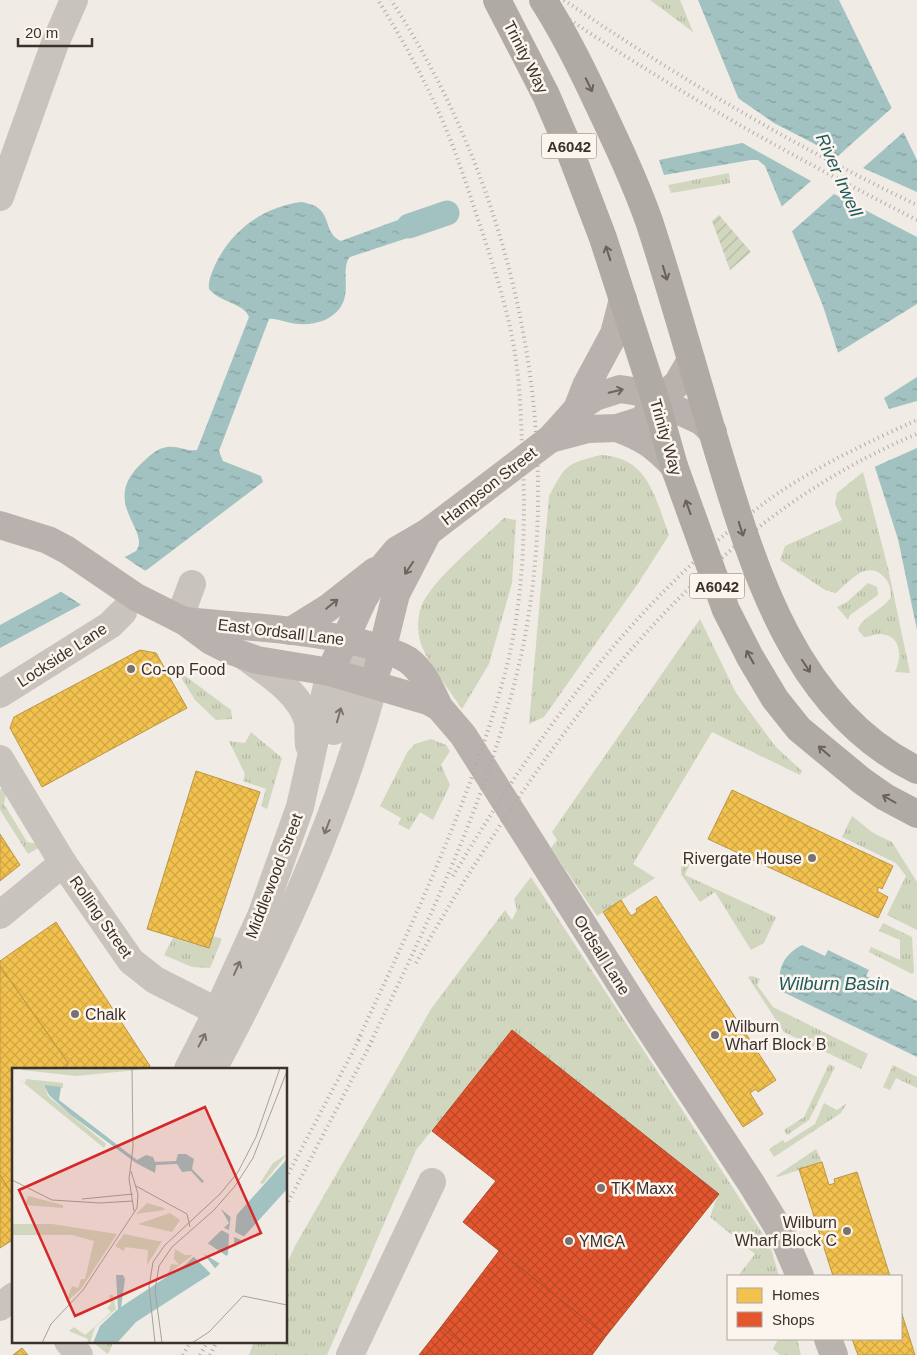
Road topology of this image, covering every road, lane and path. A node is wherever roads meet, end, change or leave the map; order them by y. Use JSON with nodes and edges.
{"nodes":[{"id":1,"x":74,"y":0,"type":"edge"},
{"id":2,"x":497,"y":0,"type":"edge"},
{"id":3,"x":543,"y":0,"type":"edge"},
{"id":4,"x":0,"y":197,"type":"edge"},
{"id":5,"x":623,"y":300,"type":"junction"},
{"id":6,"x":691,"y":360,"type":"junction"},
{"id":7,"x":656,"y":402,"type":"junction"},
{"id":8,"x":577,"y":409,"type":"junction"},
{"id":9,"x":617,"y":428,"type":"junction"},
{"id":10,"x":713,"y":432,"type":"junction"},
{"id":11,"x":550,"y":439,"type":"junction"},
{"id":12,"x":674,"y":466,"type":"junction"},
{"id":13,"x":0,"y":525,"type":"edge"},
{"id":14,"x":428,"y":532,"type":"junction"},
{"id":15,"x":386,"y":562,"type":"junction"},
{"id":16,"x":192,"y":584,"type":"dead end"},
{"id":17,"x":125,"y":601,"type":"junction"},
{"id":18,"x":181,"y":620,"type":"junction"},
{"id":19,"x":291,"y":631,"type":"junction"},
{"id":20,"x":345,"y":639,"type":"junction"},
{"id":21,"x":383,"y":649,"type":"junction"},
{"id":22,"x":244,"y":656,"type":"junction"},
{"id":23,"x":352,"y":679,"type":"junction"},
{"id":24,"x":0,"y":694,"type":"edge"},
{"id":25,"x":409,"y":695,"type":"junction"},
{"id":26,"x":439,"y":707,"type":"junction"},
{"id":27,"x":363,"y":725,"type":"junction"},
{"id":28,"x":1,"y":760,"type":"edge"},
{"id":29,"x":309,"y":761,"type":"junction"},
{"id":30,"x":917,"y":770,"type":"edge"},
{"id":31,"x":300,"y":807,"type":"junction"},
{"id":32,"x":917,"y":814,"type":"edge"},
{"id":33,"x":63,"y":863,"type":"junction"},
{"id":34,"x":0,"y":915,"type":"edge"},
{"id":35,"x":228,"y":1017,"type":"junction"},
{"id":36,"x":189,"y":1068,"type":"edge"},
{"id":37,"x":213,"y":1068,"type":"edge"},
{"id":38,"x":432,"y":1182,"type":"dead end"},
{"id":39,"x":798,"y":1272,"type":"edge"},
{"id":40,"x":12,"y":1298,"type":"edge"},
{"id":41,"x":0,"y":1307,"type":"edge"},
{"id":42,"x":812,"y":1340,"type":"edge"},
{"id":43,"x":828,"y":1340,"type":"edge"},
{"id":44,"x":69,"y":1342,"type":"edge"},
{"id":45,"x":79,"y":1355,"type":"edge"},
{"id":46,"x":350,"y":1355,"type":"edge"},
{"id":47,"x":815,"y":1355,"type":"edge"},
{"id":48,"x":834,"y":1355,"type":"edge"}],
"edges":[{"from":1,"to":4,"type":"street"},
{"from":5,"to":2,"type":"highway","name":"Trinity Way","number":"A6042","one_way":true},
{"from":3,"to":6,"type":"highway","number":"A6042","one_way":true},
{"from":5,"to":7,"type":"highway","name":"Trinity Way","number":"A6042"},
{"from":5,"to":8,"type":"main road"},
{"from":6,"to":7,"type":"main road","name":"Hampson Street"},
{"from":6,"to":10,"type":"highway","number":"A6042"},
{"from":8,"to":7,"type":"main road","name":"Hampson Street","one_way":true},
{"from":7,"to":9,"type":"main road","name":"Hampson Street"},
{"from":7,"to":10,"type":"main road","name":"Hampson Street"},
{"from":7,"to":12,"type":"highway","name":"Trinity Way","number":"A6042"},
{"from":8,"to":11,"type":"main road","name":"Hampson Street"},
{"from":9,"to":11,"type":"main road","name":"Hampson Street"},
{"from":9,"to":12,"type":"main road"},
{"from":10,"to":30,"type":"highway","number":"A6042","one_way":true},
{"from":11,"to":14,"type":"main road","name":"Hampson Street"},
{"from":32,"to":12,"type":"highway","name":"Trinity Way","number":"A6042","one_way":true},
{"from":13,"to":17,"type":"main road","name":"East Ordsall Lane"},
{"from":14,"to":15,"type":"main road","name":"Hampson Street"},
{"from":14,"to":21,"type":"main road","name":"Hampson Street","one_way":true},
{"from":19,"to":15,"type":"main road","one_way":true},
{"from":15,"to":20,"type":"main road","name":"Hampson Street"},
{"from":16,"to":18,"type":"street"},
{"from":17,"to":18,"type":"main road","name":"East Ordsall Lane"},
{"from":17,"to":24,"type":"street","name":"Lockside Lane"},
{"from":18,"to":19,"type":"main road","name":"East Ordsall Lane"},
{"from":18,"to":22,"type":"main road","name":"East Ordsall Lane"},
{"from":19,"to":20,"type":"main road","name":"East Ordsall Lane"},
{"from":20,"to":21,"type":"main road","name":"East Ordsall Lane"},
{"from":20,"to":23,"type":"main road","name":"Hampson Street"},
{"from":21,"to":23,"type":"main road","name":"Hampson Street"},
{"from":21,"to":26,"type":"main road","name":"East Ordsall Lane"},
{"from":22,"to":23,"type":"main road","name":"East Ordsall Lane"},
{"from":22,"to":29,"type":"street"},
{"from":23,"to":25,"type":"main road","name":"Ordsall Lane"},
{"from":23,"to":27,"type":"street","name":"Middlewood Street"},
{"from":23,"to":29,"type":"street","name":"Middlewood Street"},
{"from":31,"to":23,"type":"street","one_way":true},
{"from":25,"to":26,"type":"main road","name":"Ordsall Lane"},
{"from":25,"to":27,"type":"street"},
{"from":26,"to":39,"type":"main road","name":"Ordsall Lane"},
{"from":27,"to":35,"type":"street","name":"Middlewood Street","one_way":true},
{"from":28,"to":33,"type":"street"},
{"from":29,"to":31,"type":"street","name":"Middlewood Street"},
{"from":35,"to":31,"type":"street","name":"Middlewood Street","one_way":true},
{"from":33,"to":34,"type":"street","name":"Rolling Street"},
{"from":33,"to":35,"type":"street","name":"Rolling Street"},
{"from":36,"to":35,"type":"street","name":"Middlewood Street","one_way":true},
{"from":35,"to":37,"type":"street","name":"Middlewood Street"},
{"from":38,"to":46,"type":"street"},
{"from":40,"to":41,"type":"street"},
{"from":42,"to":47,"type":"main road"},
{"from":43,"to":48,"type":"main road"},
{"from":44,"to":45,"type":"street"}]}
